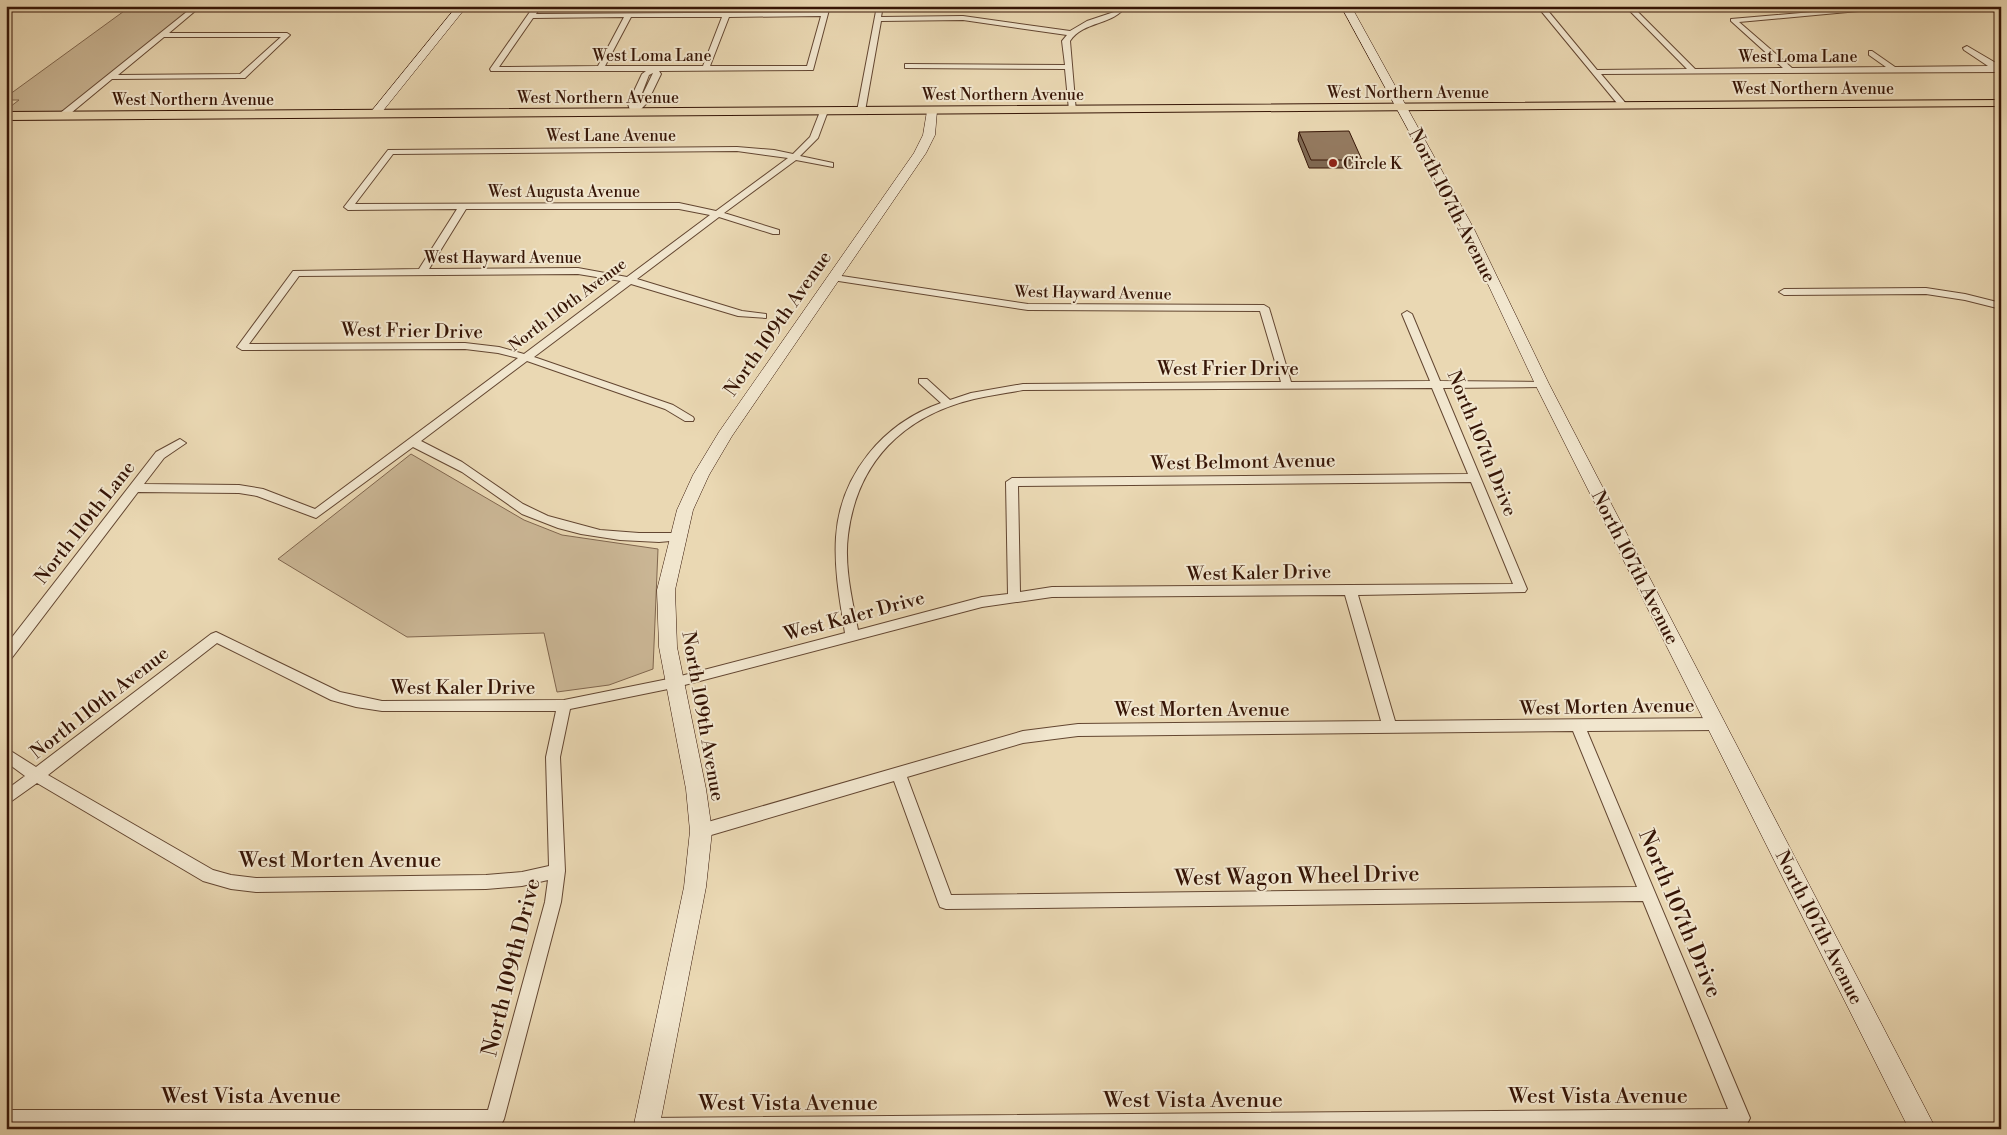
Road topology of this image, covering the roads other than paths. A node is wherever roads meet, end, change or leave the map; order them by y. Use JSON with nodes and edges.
{"nodes":[{"id":1,"x":198,"y":6,"type":"edge"},
{"id":2,"x":462,"y":6,"type":"edge"},
{"id":3,"x":538,"y":6,"type":"edge"},
{"id":4,"x":880,"y":6,"type":"edge"},
{"id":5,"x":1123,"y":6,"type":"edge"},
{"id":6,"x":1346,"y":6,"type":"edge"},
{"id":7,"x":1540,"y":6,"type":"edge"},
{"id":8,"x":1628,"y":6,"type":"edge"},
{"id":9,"x":1909,"y":6,"type":"edge"},
{"id":10,"x":1964,"y":6,"type":"edge"},
{"id":11,"x":1895,"y":7,"type":"edge"},
{"id":12,"x":826,"y":10,"type":"edge"},
{"id":13,"x":2001,"y":10,"type":"edge"},
{"id":14,"x":629,"y":15,"type":"junction"},
{"id":15,"x":726,"y":15,"type":"junction"},
{"id":16,"x":531,"y":16,"type":"junction"},
{"id":17,"x":878,"y":19,"type":"junction"},
{"id":18,"x":1070,"y":33,"type":"junction"},
{"id":19,"x":162,"y":35,"type":"junction"},
{"id":20,"x":1967,"y":48,"type":"dead end"},
{"id":21,"x":1872,"y":53,"type":"dead end"},
{"id":22,"x":908,"y":66,"type":"dead end"},
{"id":23,"x":1068,"y":66,"type":"junction"},
{"id":24,"x":654,"y":68,"type":"junction"},
{"id":25,"x":706,"y":68,"type":"junction"},
{"id":26,"x":600,"y":69,"type":"junction"},
{"id":27,"x":1893,"y":69,"type":"junction"},
{"id":28,"x":1999,"y":69,"type":"edge"},
{"id":29,"x":1790,"y":70,"type":"junction"},
{"id":30,"x":1693,"y":71,"type":"junction"},
{"id":31,"x":1595,"y":72,"type":"junction"},
{"id":32,"x":110,"y":77,"type":"junction"},
{"id":33,"x":2001,"y":103,"type":"edge"},
{"id":34,"x":1624,"y":106,"type":"junction"},
{"id":35,"x":1403,"y":108,"type":"junction"},
{"id":36,"x":1073,"y":110,"type":"junction"},
{"id":37,"x":824,"y":111,"type":"junction"},
{"id":38,"x":861,"y":111,"type":"junction"},
{"id":39,"x":932,"y":111,"type":"junction"},
{"id":40,"x":635,"y":113,"type":"junction"},
{"id":41,"x":374,"y":115,"type":"junction"},
{"id":42,"x":6,"y":116,"type":"edge"},
{"id":43,"x":62,"y":116,"type":"junction"},
{"id":44,"x":794,"y":157,"type":"junction"},
{"id":45,"x":830,"y":165,"type":"dead end"},
{"id":46,"x":348,"y":207,"type":"joint"},
{"id":47,"x":463,"y":207,"type":"junction"},
{"id":48,"x":718,"y":214,"type":"junction"},
{"id":49,"x":776,"y":232,"type":"dead end"},
{"id":50,"x":423,"y":271,"type":"junction"},
{"id":51,"x":835,"y":278,"type":"junction"},
{"id":52,"x":629,"y":280,"type":"junction"},
{"id":53,"x":1784,"y":292,"type":"dead end"},
{"id":54,"x":2001,"y":306,"type":"edge"},
{"id":55,"x":1407,"y":314,"type":"dead end"},
{"id":56,"x":763,"y":316,"type":"dead end"},
{"id":57,"x":242,"y":347,"type":"joint"},
{"id":58,"x":525,"y":357,"type":"junction"},
{"id":59,"x":923,"y":381,"type":"dead end"},
{"id":60,"x":1437,"y":384,"type":"junction"},
{"id":61,"x":1542,"y":384,"type":"junction"},
{"id":62,"x":1287,"y":385,"type":"junction"},
{"id":63,"x":946,"y":402,"type":"junction"},
{"id":64,"x":689,"y":420,"type":"dead end"},
{"id":65,"x":412,"y":442,"type":"junction"},
{"id":66,"x":180,"y":443,"type":"dead end"},
{"id":67,"x":1475,"y":478,"type":"junction"},
{"id":68,"x":134,"y":488,"type":"junction"},
{"id":69,"x":678,"y":537,"type":"junction"},
{"id":70,"x":1521,"y":589,"type":"joint"},
{"id":71,"x":1350,"y":590,"type":"junction"},
{"id":72,"x":1014,"y":596,"type":"junction"},
{"id":73,"x":852,"y":634,"type":"junction"},
{"id":74,"x":216,"y":637,"type":"joint"},
{"id":75,"x":6,"y":655,"type":"edge"},
{"id":76,"x":674,"y":683,"type":"junction"},
{"id":77,"x":564,"y":705,"type":"junction"},
{"id":78,"x":1716,"y":724,"type":"junction"},
{"id":79,"x":1578,"y":726,"type":"junction"},
{"id":80,"x":1390,"y":728,"type":"junction"},
{"id":81,"x":6,"y":754,"type":"edge"},
{"id":82,"x":898,"y":774,"type":"junction"},
{"id":83,"x":37,"y":776,"type":"junction"},
{"id":84,"x":6,"y":800,"type":"edge"},
{"id":85,"x":701,"y":831,"type":"junction"},
{"id":86,"x":557,"y":871,"type":"junction"},
{"id":87,"x":1648,"y":894,"type":"junction"},
{"id":88,"x":1741,"y":1118,"type":"joint"},
{"id":89,"x":6,"y":1119,"type":"edge"},
{"id":90,"x":495,"y":1119,"type":"joint"},
{"id":91,"x":646,"y":1128,"type":"edge"},
{"id":92,"x":1923,"y":1129,"type":"edge"}],
"edges":[{"from":1,"to":19,"type":"street"},
{"from":2,"to":41,"type":"street"},
{"from":3,"to":16,"type":"street"},
{"from":4,"to":17,"type":"street"},
{"from":5,"to":18,"type":"street"},
{"from":6,"to":35,"type":"street","name":"North 107th Avenue"},
{"from":7,"to":31,"type":"street"},
{"from":8,"to":30,"type":"street"},
{"from":9,"to":11,"type":"street"},
{"from":10,"to":13,"type":"street"},
{"from":11,"to":29,"type":"street"},
{"from":12,"to":15,"type":"street"},
{"from":12,"to":25,"type":"street","name":"West Loma Lane"},
{"from":14,"to":15,"type":"street"},
{"from":14,"to":16,"type":"street"},
{"from":14,"to":26,"type":"street"},
{"from":15,"to":25,"type":"street"},
{"from":16,"to":26,"type":"street","name":"West Loma Lane"},
{"from":17,"to":18,"type":"street"},
{"from":17,"to":38,"type":"street"},
{"from":18,"to":23,"type":"street"},
{"from":19,"to":32,"type":"street"},
{"from":19,"to":32,"type":"street"},
{"from":20,"to":28,"type":"street"},
{"from":21,"to":27,"type":"street"},
{"from":22,"to":23,"type":"street"},
{"from":23,"to":36,"type":"street"},
{"from":24,"to":25,"type":"street","name":"West Loma Lane"},
{"from":24,"to":26,"type":"street","name":"West Loma Lane"},
{"from":24,"to":40,"type":"street"},
{"from":27,"to":28,"type":"street","name":"West Loma Lane"},
{"from":27,"to":29,"type":"street","name":"West Loma Lane"},
{"from":29,"to":30,"type":"street","name":"West Loma Lane"},
{"from":30,"to":31,"type":"street","name":"West Loma Lane"},
{"from":31,"to":34,"type":"street"},
{"from":32,"to":43,"type":"street"},
{"from":33,"to":34,"type":"main road","name":"West Northern Avenue"},
{"from":34,"to":35,"type":"main road","name":"West Northern Avenue"},
{"from":35,"to":36,"type":"main road","name":"West Northern Avenue"},
{"from":35,"to":61,"type":"street","name":"North 107th Avenue"},
{"from":36,"to":39,"type":"main road","name":"West Northern Avenue"},
{"from":37,"to":38,"type":"main road","name":"West Northern Avenue"},
{"from":37,"to":40,"type":"main road","name":"West Northern Avenue"},
{"from":37,"to":44,"type":"street","name":"North 110th Avenue"},
{"from":38,"to":39,"type":"main road","name":"West Northern Avenue"},
{"from":39,"to":51,"type":"street","name":"North 109th Avenue"},
{"from":40,"to":41,"type":"main road","name":"West Northern Avenue"},
{"from":41,"to":43,"type":"main road","name":"West Northern Avenue"},
{"from":42,"to":43,"type":"main road","name":"West Northern Avenue"},
{"from":44,"to":45,"type":"street","name":"West Lane Avenue"},
{"from":44,"to":46,"type":"street","name":"West Lane Avenue"},
{"from":44,"to":48,"type":"street","name":"North 110th Avenue"},
{"from":46,"to":47,"type":"street","name":"West Augusta Avenue"},
{"from":47,"to":48,"type":"street","name":"West Augusta Avenue"},
{"from":47,"to":50,"type":"street"},
{"from":48,"to":49,"type":"street","name":"West Augusta Avenue"},
{"from":48,"to":52,"type":"street","name":"North 110th Avenue"},
{"from":50,"to":52,"type":"street","name":"West Hayward Avenue"},
{"from":50,"to":57,"type":"street","name":"West Hayward Avenue"},
{"from":51,"to":62,"type":"street","name":"West Hayward Avenue"},
{"from":51,"to":69,"type":"street","name":"North 109th Avenue"},
{"from":52,"to":56,"type":"street","name":"West Hayward Avenue"},
{"from":52,"to":58,"type":"street","name":"North 110th Avenue"},
{"from":53,"to":54,"type":"street"},
{"from":55,"to":60,"type":"street","name":"North 107th Drive"},
{"from":57,"to":58,"type":"street","name":"West Frier Drive"},
{"from":58,"to":64,"type":"street","name":"West Frier Drive"},
{"from":58,"to":65,"type":"street","name":"North 110th Avenue"},
{"from":59,"to":63,"type":"street"},
{"from":60,"to":61,"type":"street","name":"West Frier Drive"},
{"from":60,"to":62,"type":"street","name":"West Frier Drive"},
{"from":60,"to":67,"type":"street","name":"North 107th Drive"},
{"from":61,"to":78,"type":"street","name":"North 107th Avenue"},
{"from":62,"to":63,"type":"street","name":"West Frier Drive"},
{"from":63,"to":73,"type":"street","name":"West Frier Drive"},
{"from":65,"to":68,"type":"street","name":"North 110th Avenue"},
{"from":65,"to":69,"type":"street"},
{"from":66,"to":68,"type":"street","name":"North 110th Lane"},
{"from":67,"to":70,"type":"street","name":"North 107th Drive"},
{"from":67,"to":72,"type":"street","name":"West Belmont Avenue"},
{"from":68,"to":75,"type":"street","name":"North 110th Lane"},
{"from":69,"to":76,"type":"street","name":"North 109th Avenue"},
{"from":70,"to":71,"type":"street","name":"West Kaler Drive"},
{"from":71,"to":72,"type":"street","name":"West Kaler Drive"},
{"from":71,"to":80,"type":"street"},
{"from":72,"to":73,"type":"street","name":"West Kaler Drive"},
{"from":73,"to":76,"type":"street","name":"West Kaler Drive"},
{"from":74,"to":77,"type":"street","name":"West Kaler Drive"},
{"from":74,"to":83,"type":"street","name":"North 110th Avenue"},
{"from":76,"to":77,"type":"street","name":"West Kaler Drive"},
{"from":76,"to":85,"type":"street","name":"North 109th Avenue"},
{"from":77,"to":86,"type":"street","name":"North 109th Drive"},
{"from":78,"to":79,"type":"street","name":"West Morten Avenue"},
{"from":78,"to":92,"type":"street","name":"North 107th Avenue"},
{"from":79,"to":80,"type":"street","name":"West Morten Avenue"},
{"from":79,"to":87,"type":"street","name":"North 107th Drive"},
{"from":80,"to":82,"type":"street","name":"West Morten Avenue"},
{"from":81,"to":83,"type":"street","name":"West Morten Avenue"},
{"from":82,"to":85,"type":"street","name":"West Morten Avenue"},
{"from":82,"to":87,"type":"street","name":"West Wagon Wheel Drive"},
{"from":83,"to":84,"type":"street","name":"North 110th Avenue"},
{"from":83,"to":86,"type":"street","name":"West Morten Avenue"},
{"from":85,"to":91,"type":"street","name":"North 109th Avenue"},
{"from":86,"to":90,"type":"street","name":"North 109th Drive"},
{"from":87,"to":88,"type":"street","name":"North 107th Drive"},
{"from":88,"to":91,"type":"street","name":"West Vista Avenue"},
{"from":89,"to":90,"type":"street","name":"West Vista Avenue"}]}
